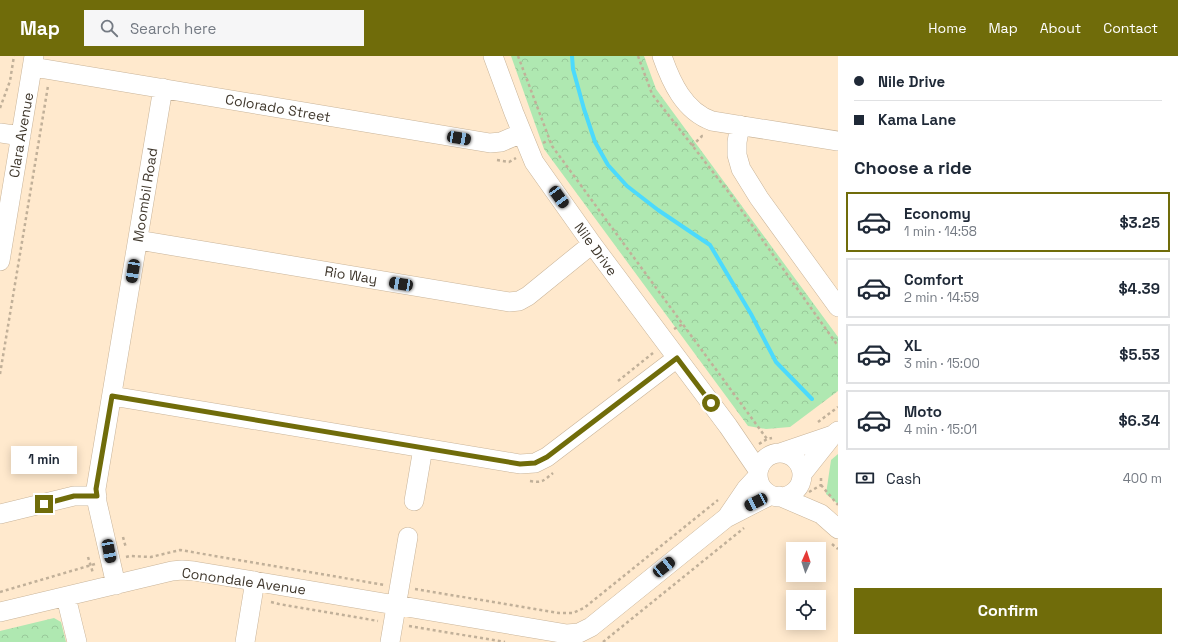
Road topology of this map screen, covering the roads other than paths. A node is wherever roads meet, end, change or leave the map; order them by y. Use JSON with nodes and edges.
{"nodes":[{"id":1,"x":493,"y":56,"type":"edge"},
{"id":2,"x":662,"y":56,"type":"edge"},
{"id":3,"x":39,"y":64,"type":"edge"},
{"id":4,"x":163,"y":88,"type":"junction"},
{"id":5,"x":740,"y":125,"type":"junction"},
{"id":6,"x":0,"y":132,"type":"edge"},
{"id":7,"x":522,"y":133,"type":"junction"},
{"id":8,"x":21,"y":136,"type":"junction"},
{"id":9,"x":838,"y":141,"type":"edge"},
{"id":10,"x":138,"y":240,"type":"junction"},
{"id":11,"x":592,"y":244,"type":"junction"},
{"id":12,"x":0,"y":261,"type":"edge"},
{"id":13,"x":838,"y":307,"type":"edge"},
{"id":14,"x":677,"y":358,"type":"junction"},
{"id":15,"x":112,"y":396,"type":"junction"},
{"id":16,"x":728,"y":426,"type":"junction"},
{"id":17,"x":835,"y":433,"type":"edge"},
{"id":18,"x":770,"y":446,"type":"junction"},
{"id":19,"x":423,"y":448,"type":"junction"},
{"id":20,"x":758,"y":473,"type":"junction"},
{"id":21,"x":801,"y":476,"type":"junction"},
{"id":22,"x":97,"y":496,"type":"junction"},
{"id":23,"x":775,"y":496,"type":"junction"},
{"id":24,"x":414,"y":500,"type":"dead end"},
{"id":25,"x":0,"y":514,"type":"edge"},
{"id":26,"x":821,"y":514,"type":"junction"},
{"id":27,"x":726,"y":518,"type":"junction"},
{"id":28,"x":838,"y":529,"type":"edge"},
{"id":29,"x":408,"y":537,"type":"dead end"},
{"id":30,"x":254,"y":582,"type":"junction"},
{"id":31,"x":116,"y":585,"type":"junction"},
{"id":32,"x":398,"y":596,"type":"junction"},
{"id":33,"x":66,"y":597,"type":"junction"},
{"id":34,"x":0,"y":612,"type":"edge"},
{"id":35,"x":544,"y":636,"type":"edge"},
{"id":36,"x":77,"y":642,"type":"edge"},
{"id":37,"x":244,"y":642,"type":"edge"},
{"id":38,"x":390,"y":642,"type":"edge"}],
"edges":[{"from":1,"to":7,"type":"street","name":"Nile Drive"},
{"from":2,"to":5,"type":"street"},
{"from":3,"to":4,"type":"street","name":"Colorado Street"},
{"from":3,"to":8,"type":"street","name":"Clara Avenue"},
{"from":4,"to":7,"type":"street","name":"Colorado Street"},
{"from":4,"to":10,"type":"street","name":"Moombil Road"},
{"from":5,"to":9,"type":"street"},
{"from":5,"to":13,"type":"street"},
{"from":6,"to":8,"type":"street"},
{"from":7,"to":11,"type":"street","name":"Nile Drive"},
{"from":8,"to":12,"type":"street","name":"Clara Avenue"},
{"from":10,"to":11,"type":"street","name":"Rio Way"},
{"from":10,"to":15,"type":"street","name":"Moombil Road"},
{"from":11,"to":14,"type":"street","name":"Nile Drive"},
{"from":14,"to":16,"type":"street","name":"Nile Drive"},
{"from":14,"to":19,"type":"street"},
{"from":15,"to":19,"type":"street"},
{"from":15,"to":22,"type":"street","name":"Moombil Road"},
{"from":16,"to":18,"type":"street","name":"Nile Drive"},
{"from":16,"to":20,"type":"street","name":"Nile Drive"},
{"from":17,"to":18,"type":"street"},
{"from":17,"to":21,"type":"street"},
{"from":18,"to":20,"type":"street"},
{"from":18,"to":21,"type":"street"},
{"from":19,"to":24,"type":"street"},
{"from":20,"to":23,"type":"street"},
{"from":20,"to":27,"type":"street","name":"Conondale Avenue"},
{"from":21,"to":23,"type":"street"},
{"from":21,"to":26,"type":"street"},
{"from":22,"to":25,"type":"street"},
{"from":22,"to":31,"type":"street","name":"Moombil Road"},
{"from":23,"to":26,"type":"street"},
{"from":23,"to":27,"type":"street","name":"Conondale Avenue"},
{"from":26,"to":28,"type":"street"},
{"from":27,"to":35,"type":"street","name":"Conondale Avenue"},
{"from":29,"to":32,"type":"street"},
{"from":30,"to":31,"type":"street","name":"Conondale Avenue"},
{"from":30,"to":32,"type":"street","name":"Conondale Avenue"},
{"from":30,"to":37,"type":"street"},
{"from":31,"to":33,"type":"street","name":"Conondale Avenue"},
{"from":32,"to":35,"type":"street","name":"Conondale Avenue"},
{"from":32,"to":38,"type":"street"},
{"from":33,"to":34,"type":"street","name":"Conondale Avenue"},
{"from":33,"to":36,"type":"street"}]}
